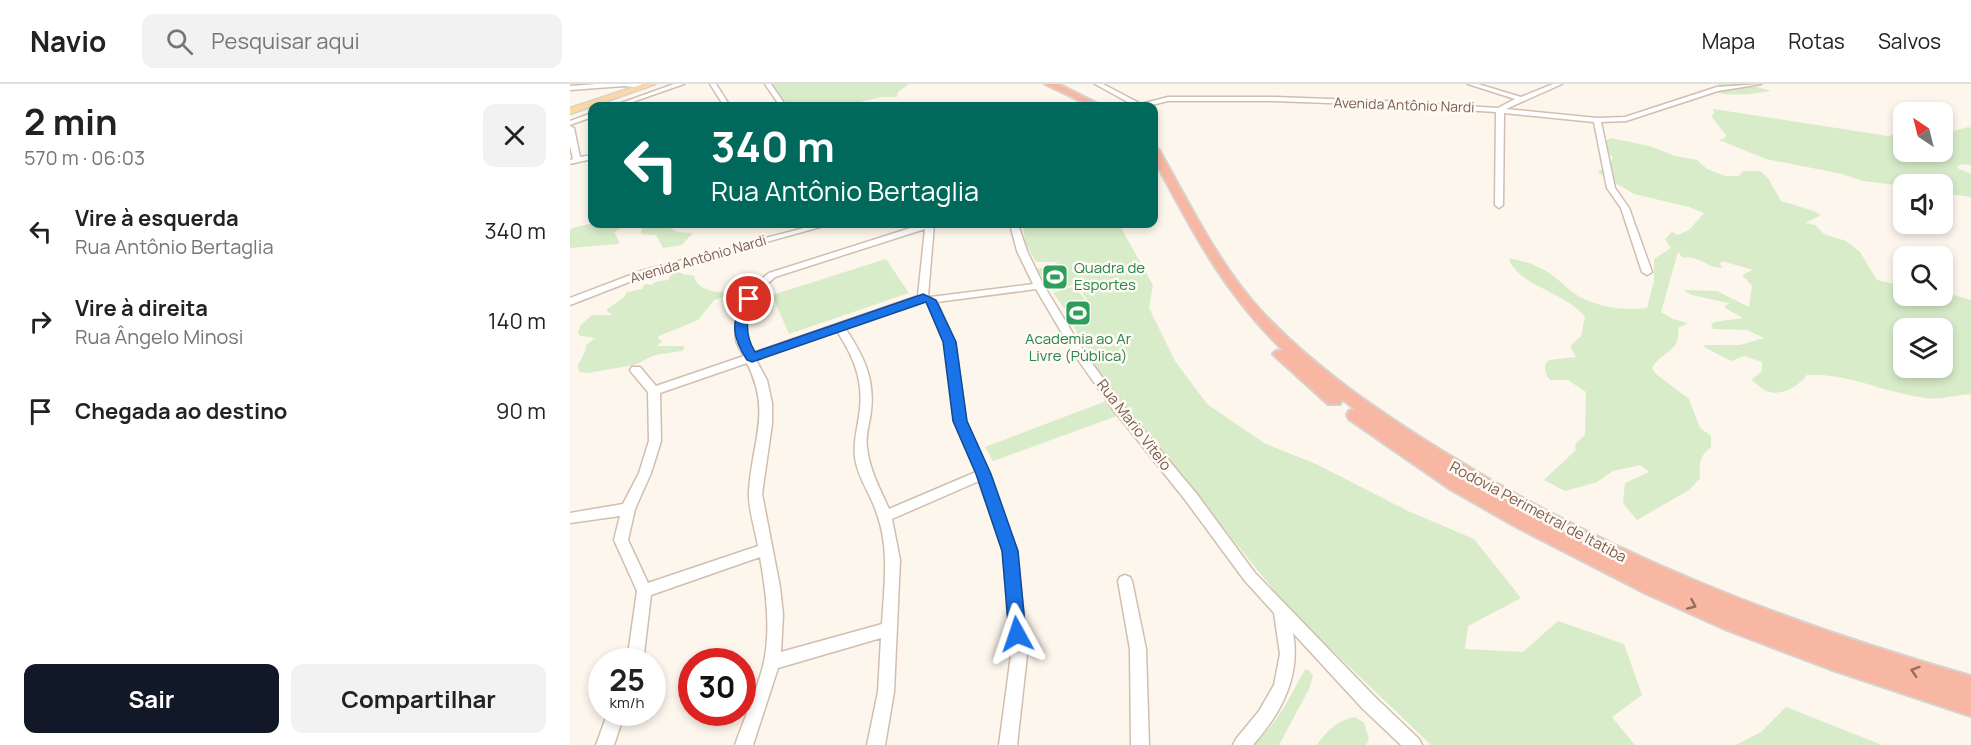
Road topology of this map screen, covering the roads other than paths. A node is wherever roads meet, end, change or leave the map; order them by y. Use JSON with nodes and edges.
{"nodes":[{"id":1,"x":681,"y":84,"type":"edge"},
{"id":2,"x":713,"y":84,"type":"edge"},
{"id":3,"x":768,"y":84,"type":"edge"},
{"id":4,"x":1050,"y":84,"type":"edge"},
{"id":5,"x":1063,"y":84,"type":"edge"},
{"id":6,"x":1098,"y":84,"type":"edge"},
{"id":7,"x":1471,"y":84,"type":"edge"},
{"id":8,"x":1559,"y":84,"type":"edge"},
{"id":9,"x":1758,"y":84,"type":"edge"},
{"id":10,"x":649,"y":85,"type":"edge"},
{"id":11,"x":1716,"y":87,"type":"edge"},
{"id":12,"x":570,"y":88,"type":"edge"},
{"id":13,"x":1521,"y":99,"type":"junction"},
{"id":14,"x":597,"y":102,"type":"edge"},
{"id":15,"x":630,"y":102,"type":"edge"},
{"id":16,"x":724,"y":102,"type":"edge"},
{"id":17,"x":780,"y":102,"type":"edge"},
{"id":18,"x":1090,"y":102,"type":"edge"},
{"id":19,"x":1102,"y":102,"type":"edge"},
{"id":20,"x":1132,"y":102,"type":"edge"},
{"id":21,"x":1153,"y":102,"type":"edge"},
{"id":22,"x":588,"y":105,"type":"edge"},
{"id":23,"x":1500,"y":110,"type":"junction"},
{"id":24,"x":570,"y":111,"type":"edge"},
{"id":25,"x":588,"y":116,"type":"edge"},
{"id":26,"x":1597,"y":120,"type":"junction"},
{"id":27,"x":570,"y":123,"type":"edge"},
{"id":28,"x":570,"y":128,"type":"edge"},
{"id":29,"x":1158,"y":157,"type":"edge"},
{"id":30,"x":588,"y":158,"type":"edge"},
{"id":31,"x":573,"y":162,"type":"edge"},
{"id":32,"x":1158,"y":177,"type":"edge"},
{"id":33,"x":1499,"y":205,"type":"dead end"},
{"id":34,"x":812,"y":228,"type":"edge"},
{"id":35,"x":917,"y":228,"type":"edge"},
{"id":36,"x":930,"y":228,"type":"edge"},
{"id":37,"x":1015,"y":228,"type":"edge"},
{"id":38,"x":1647,"y":272,"type":"dead end"},
{"id":39,"x":1039,"y":286,"type":"junction"},
{"id":40,"x":927,"y":299,"type":"junction"},
{"id":41,"x":570,"y":302,"type":"edge"},
{"id":42,"x":840,"y":327,"type":"junction"},
{"id":43,"x":752,"y":358,"type":"junction"},
{"id":44,"x":636,"y":370,"type":"dead end"},
{"id":45,"x":654,"y":392,"type":"junction"},
{"id":46,"x":983,"y":474,"type":"junction"},
{"id":47,"x":628,"y":509,"type":"junction"},
{"id":48,"x":885,"y":516,"type":"junction"},
{"id":49,"x":570,"y":518,"type":"edge"},
{"id":50,"x":766,"y":549,"type":"junction"},
{"id":51,"x":1125,"y":580,"type":"dead end"},
{"id":52,"x":644,"y":591,"type":"junction"},
{"id":53,"x":1281,"y":609,"type":"junction"},
{"id":54,"x":888,"y":629,"type":"junction"},
{"id":55,"x":637,"y":648,"type":"edge"},
{"id":56,"x":772,"y":662,"type":"junction"},
{"id":57,"x":1971,"y":687,"type":"edge"},
{"id":58,"x":1971,"y":705,"type":"edge"},
{"id":59,"x":612,"y":726,"type":"edge"},
{"id":60,"x":605,"y":745,"type":"edge"},
{"id":61,"x":744,"y":745,"type":"edge"},
{"id":62,"x":876,"y":745,"type":"edge"},
{"id":63,"x":1008,"y":745,"type":"edge"},
{"id":64,"x":1140,"y":745,"type":"edge"},
{"id":65,"x":1242,"y":745,"type":"edge"},
{"id":66,"x":1413,"y":745,"type":"edge"}],
"edges":[{"from":1,"to":15,"type":"street"},
{"from":2,"to":16,"type":"street"},
{"from":3,"to":17,"type":"street"},
{"from":4,"to":18,"type":"highway"},
{"from":5,"to":19,"type":"highway"},
{"from":6,"to":20,"type":"street"},
{"from":7,"to":13,"type":"street"},
{"from":8,"to":13,"type":"street"},
{"from":9,"to":11,"type":"street","name":"Avenida Antônio Nardi"},
{"from":10,"to":12,"type":"street"},
{"from":10,"to":14,"type":"main road"},
{"from":11,"to":26,"type":"street","name":"Avenida Antônio Nardi"},
{"from":13,"to":23,"type":"street"},
{"from":21,"to":23,"type":"street","name":"Avenida Antônio Nardi"},
{"from":22,"to":24,"type":"main road"},
{"from":23,"to":26,"type":"street","name":"Avenida Antônio Nardi"},
{"from":23,"to":33,"type":"street"},
{"from":25,"to":27,"type":"street"},
{"from":26,"to":38,"type":"street"},
{"from":28,"to":31,"type":"street"},
{"from":57,"to":29,"type":"highway","name":"Rodovia Perimetral de Itatiba","one_way":true},
{"from":30,"to":31,"type":"street"},
{"from":32,"to":58,"type":"highway","name":"Rodovia Perimetral de Itatiba","one_way":true},
{"from":34,"to":41,"type":"street","name":"Avenida Antônio Nardi"},
{"from":35,"to":43,"type":"street"},
{"from":36,"to":40,"type":"street"},
{"from":37,"to":39,"type":"street","name":"Rua Mario Vitelo"},
{"from":39,"to":40,"type":"street"},
{"from":39,"to":53,"type":"street","name":"Rua Mario Vitelo"},
{"from":40,"to":42,"type":"street"},
{"from":40,"to":46,"type":"street"},
{"from":42,"to":43,"type":"street"},
{"from":42,"to":48,"type":"street"},
{"from":43,"to":45,"type":"street"},
{"from":43,"to":50,"type":"street"},
{"from":44,"to":45,"type":"street"},
{"from":45,"to":47,"type":"street"},
{"from":46,"to":48,"type":"street"},
{"from":46,"to":63,"type":"street"},
{"from":47,"to":49,"type":"street"},
{"from":47,"to":52,"type":"street"},
{"from":48,"to":54,"type":"street"},
{"from":50,"to":52,"type":"street"},
{"from":50,"to":56,"type":"street"},
{"from":51,"to":64,"type":"street"},
{"from":52,"to":55,"type":"street"},
{"from":53,"to":65,"type":"street"},
{"from":53,"to":66,"type":"street","name":"Rua Mario Vitelo"},
{"from":54,"to":56,"type":"street"},
{"from":54,"to":62,"type":"street"},
{"from":56,"to":61,"type":"street"},
{"from":59,"to":60,"type":"street"}]}
